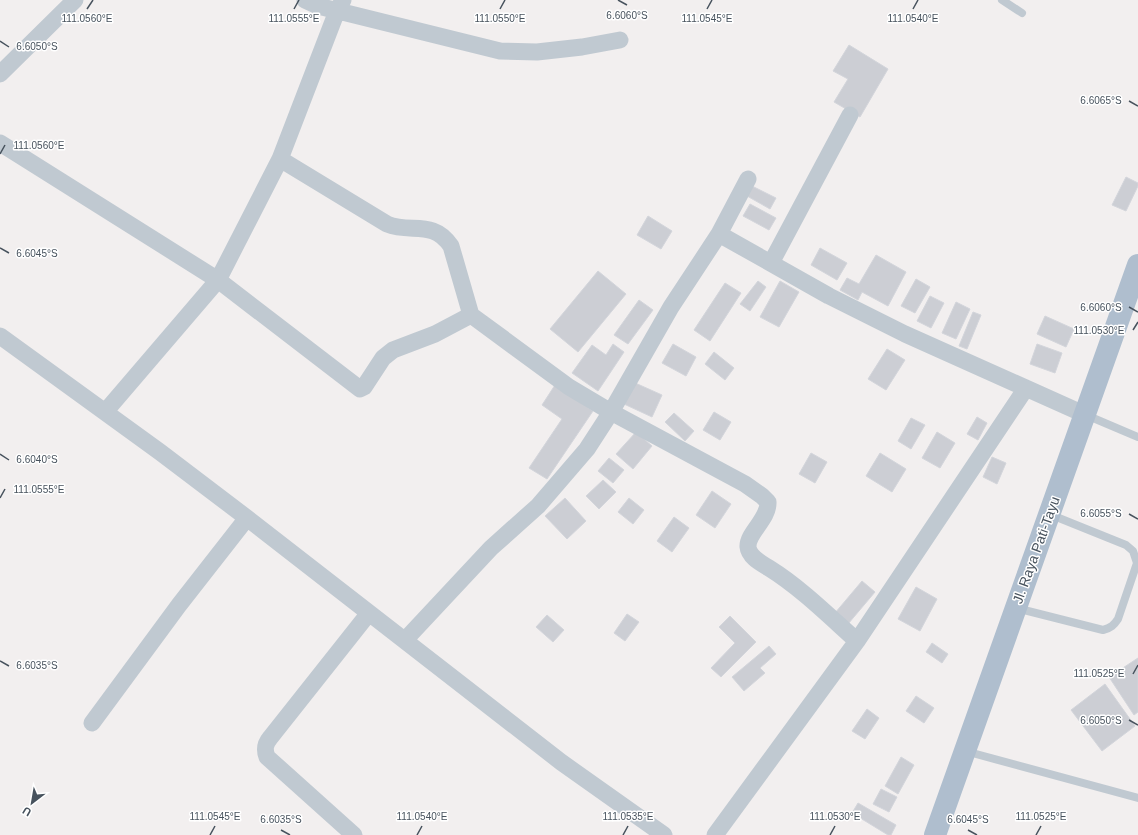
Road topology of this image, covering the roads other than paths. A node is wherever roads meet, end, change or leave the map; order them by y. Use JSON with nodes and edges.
{"nodes":[{"id":1,"x":76,"y":0,"type":"edge"},
{"id":2,"x":305,"y":0,"type":"edge"},
{"id":3,"x":1002,"y":0,"type":"edge"},
{"id":4,"x":340,"y":6,"type":"edge"},
{"id":5,"x":1022,"y":13,"type":"dead end"},
{"id":6,"x":620,"y":40,"type":"dead end"},
{"id":7,"x":0,"y":74,"type":"edge"},
{"id":8,"x":850,"y":115,"type":"dead end"},
{"id":9,"x":0,"y":143,"type":"edge"},
{"id":10,"x":280,"y":159,"type":"junction"},
{"id":11,"x":748,"y":179,"type":"dead end"},
{"id":12,"x":719,"y":234,"type":"junction"},
{"id":13,"x":771,"y":263,"type":"junction"},
{"id":14,"x":1138,"y":265,"type":"edge"},
{"id":15,"x":218,"y":280,"type":"junction"},
{"id":16,"x":471,"y":315,"type":"junction"},
{"id":17,"x":0,"y":336,"type":"edge"},
{"id":18,"x":1026,"y":388,"type":"junction"},
{"id":19,"x":106,"y":412,"type":"junction"},
{"id":20,"x":612,"y":412,"type":"junction"},
{"id":21,"x":1086,"y":415,"type":"junction"},
{"id":22,"x":1138,"y":437,"type":"edge"},
{"id":23,"x":1050,"y":514,"type":"junction"},
{"id":24,"x":248,"y":518,"type":"junction"},
{"id":25,"x":1015,"y":608,"type":"junction"},
{"id":26,"x":370,"y":613,"type":"junction"},
{"id":27,"x":405,"y":640,"type":"junction"},
{"id":28,"x":857,"y":641,"type":"junction"},
{"id":29,"x":92,"y":723,"type":"dead end"},
{"id":30,"x":965,"y":751,"type":"junction"},
{"id":31,"x":1138,"y":798,"type":"edge"},
{"id":32,"x":354,"y":835,"type":"edge"},
{"id":33,"x":664,"y":835,"type":"edge"},
{"id":34,"x":715,"y":835,"type":"edge"},
{"id":35,"x":935,"y":835,"type":"edge"}],
"edges":[{"from":1,"to":7,"type":"street"},
{"from":2,"to":4,"type":"street"},
{"from":3,"to":5,"type":"lane"},
{"from":4,"to":6,"type":"street"},
{"from":4,"to":10,"type":"street"},
{"from":8,"to":13,"type":"street"},
{"from":9,"to":15,"type":"street"},
{"from":10,"to":15,"type":"street"},
{"from":10,"to":16,"type":"street"},
{"from":11,"to":12,"type":"street"},
{"from":12,"to":13,"type":"street"},
{"from":12,"to":20,"type":"street"},
{"from":13,"to":18,"type":"street"},
{"from":14,"to":21,"type":"main road","name":"Jl. Raya Pati-Tayu"},
{"from":15,"to":16,"type":"street"},
{"from":15,"to":19,"type":"street"},
{"from":16,"to":20,"type":"street"},
{"from":17,"to":19,"type":"street"},
{"from":18,"to":21,"type":"street"},
{"from":18,"to":28,"type":"street"},
{"from":19,"to":24,"type":"street"},
{"from":20,"to":27,"type":"street"},
{"from":20,"to":28,"type":"street"},
{"from":21,"to":22,"type":"lane"},
{"from":21,"to":23,"type":"main road","name":"Jl. Raya Pati-Tayu"},
{"from":23,"to":25,"type":"main road","name":"Jl. Raya Pati-Tayu"},
{"from":23,"to":25,"type":"lane"},
{"from":24,"to":26,"type":"street"},
{"from":24,"to":29,"type":"street"},
{"from":25,"to":30,"type":"main road","name":"Jl. Raya Pati-Tayu"},
{"from":26,"to":27,"type":"street"},
{"from":26,"to":32,"type":"street"},
{"from":27,"to":33,"type":"street"},
{"from":28,"to":34,"type":"street"},
{"from":30,"to":31,"type":"lane"},
{"from":30,"to":35,"type":"main road","name":"Jl. Raya Pati-Tayu"}]}
